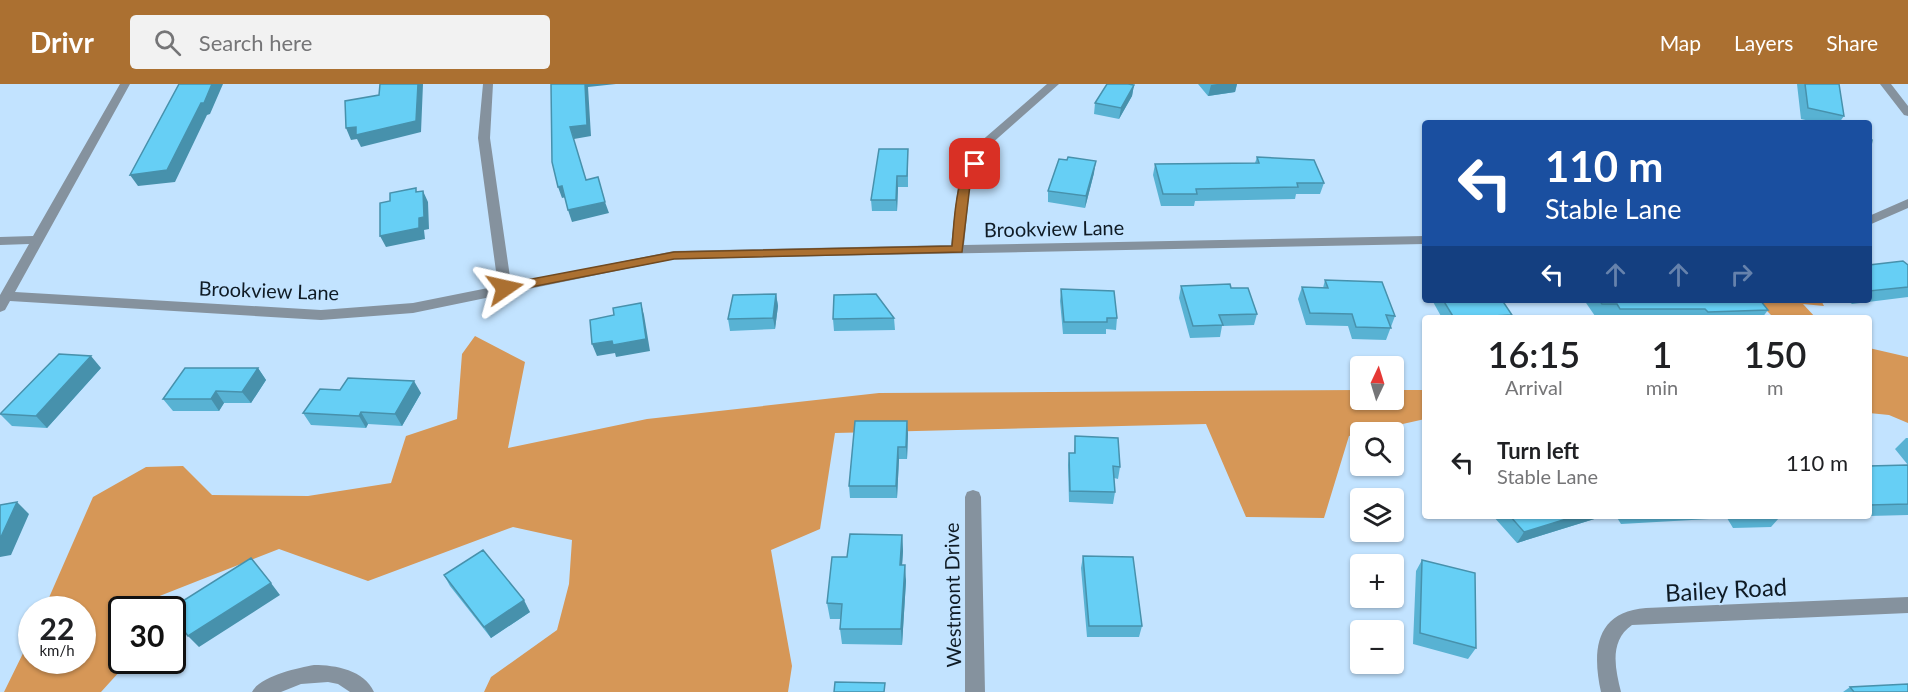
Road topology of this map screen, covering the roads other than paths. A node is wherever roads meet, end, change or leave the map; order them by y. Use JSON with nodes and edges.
{"nodes":[{"id":1,"x":125,"y":84,"type":"edge"},
{"id":2,"x":488,"y":84,"type":"edge"},
{"id":3,"x":1054,"y":84,"type":"edge"},
{"id":4,"x":1885,"y":84,"type":"edge"},
{"id":5,"x":1908,"y":113,"type":"edge"},
{"id":6,"x":1908,"y":203,"type":"edge"},
{"id":7,"x":1872,"y":220,"type":"edge"},
{"id":8,"x":38,"y":240,"type":"junction"},
{"id":9,"x":1422,"y":240,"type":"edge"},
{"id":10,"x":0,"y":241,"type":"edge"},
{"id":11,"x":957,"y":249,"type":"junction"},
{"id":12,"x":505,"y":288,"type":"junction"},
{"id":13,"x":3,"y":301,"type":"edge"},
{"id":14,"x":973,"y":498,"type":"dead end"},
{"id":15,"x":1908,"y":605,"type":"edge"},
{"id":16,"x":262,"y":692,"type":"edge"},
{"id":17,"x":364,"y":692,"type":"edge"},
{"id":18,"x":975,"y":692,"type":"edge"},
{"id":19,"x":1611,"y":692,"type":"edge"}],
"edges":[{"from":1,"to":8,"type":"street"},
{"from":2,"to":12,"type":"street"},
{"from":3,"to":11,"type":"street"},
{"from":4,"to":5,"type":"street"},
{"from":6,"to":7,"type":"street"},
{"from":8,"to":10,"type":"street"},
{"from":8,"to":13,"type":"street"},
{"from":9,"to":11,"type":"street","name":"Brookview Lane"},
{"from":11,"to":12,"type":"street","name":"Brookview Lane"},
{"from":12,"to":13,"type":"street","name":"Brookview Lane"},
{"from":14,"to":18,"type":"street","name":"Westmont Drive"},
{"from":15,"to":19,"type":"street","name":"Bailey Road"},
{"from":16,"to":17,"type":"street"}]}
